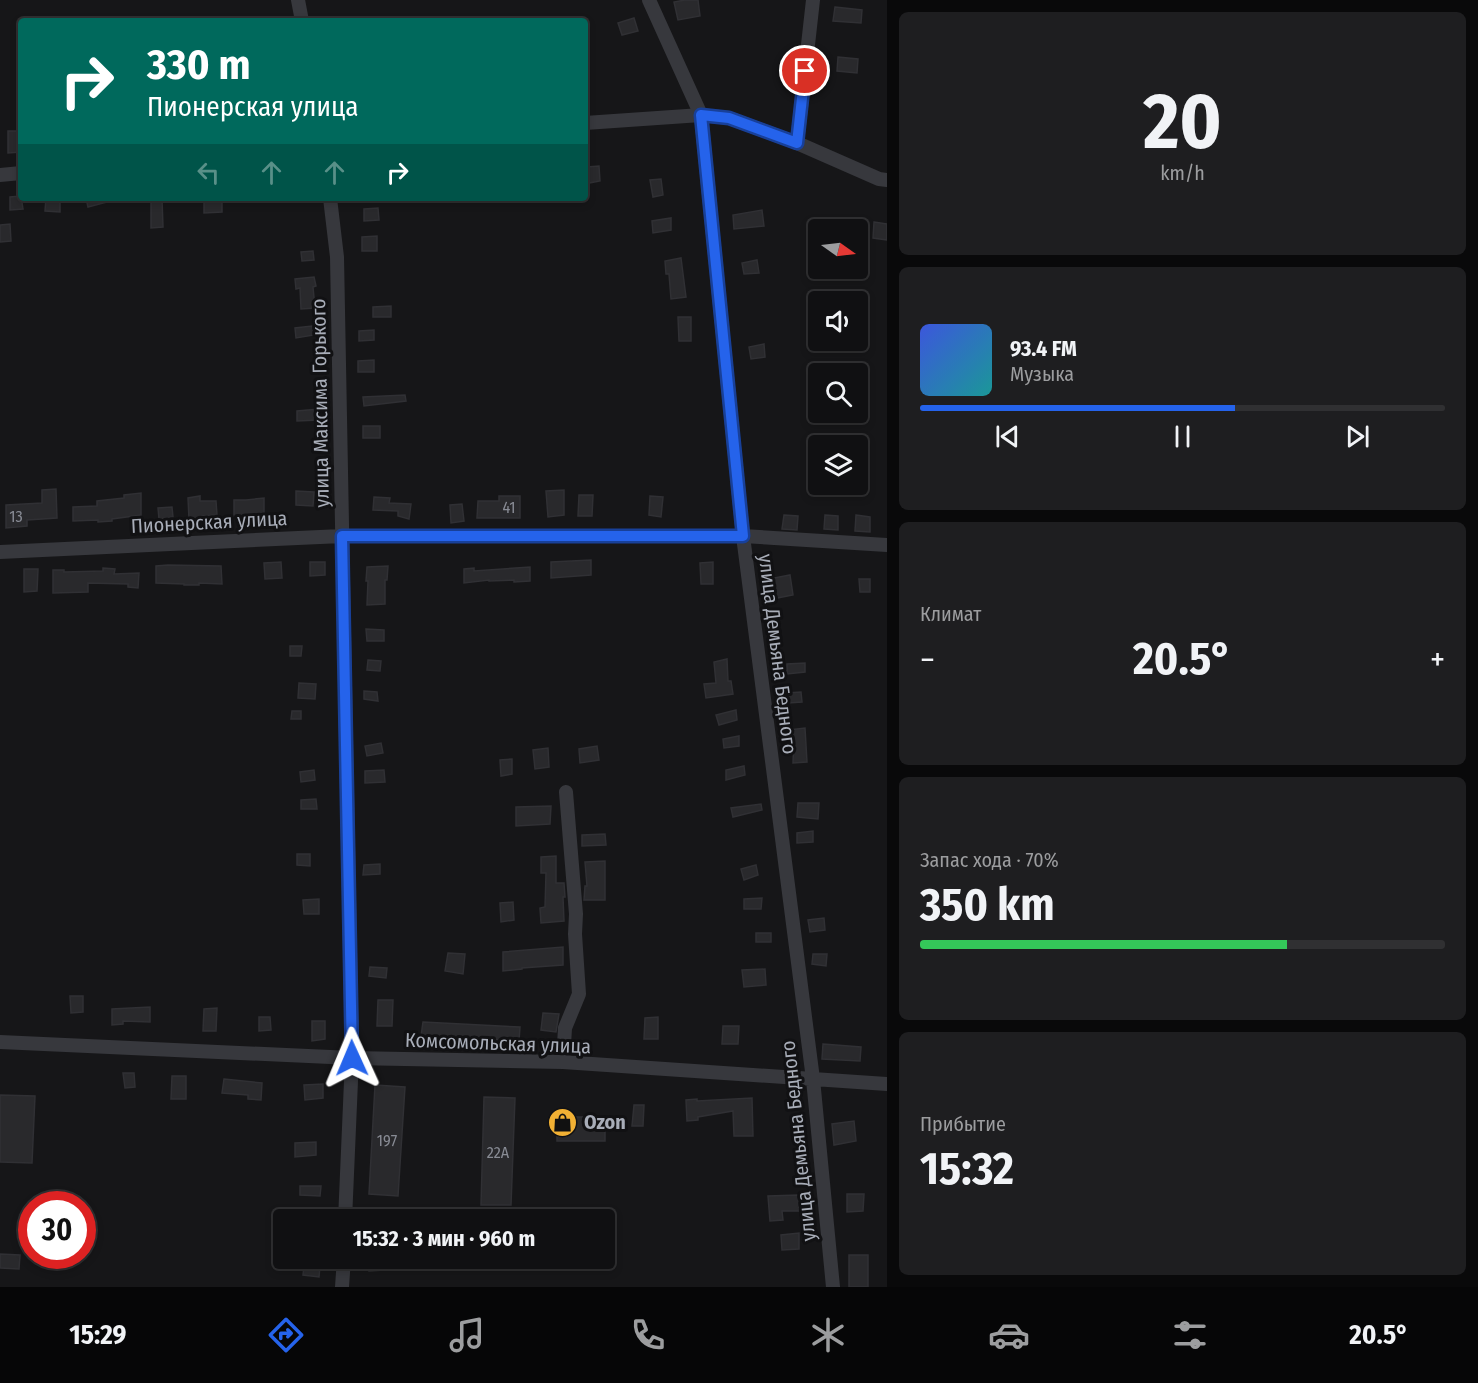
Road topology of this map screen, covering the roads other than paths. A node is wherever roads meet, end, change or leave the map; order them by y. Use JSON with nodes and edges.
{"nodes":[{"id":1,"x":298,"y":0,"type":"edge"},
{"id":2,"x":649,"y":0,"type":"edge"},
{"id":3,"x":813,"y":0,"type":"edge"},
{"id":4,"x":301,"y":18,"type":"edge"},
{"id":5,"x":701,"y":115,"type":"junction"},
{"id":6,"x":588,"y":123,"type":"edge"},
{"id":7,"x":797,"y":143,"type":"junction"},
{"id":8,"x":18,"y":173,"type":"edge"},
{"id":9,"x":0,"y":175,"type":"edge"},
{"id":10,"x":887,"y":180,"type":"edge"},
{"id":11,"x":330,"y":201,"type":"edge"},
{"id":12,"x":342,"y":536,"type":"junction"},
{"id":13,"x":743,"y":536,"type":"junction"},
{"id":14,"x":887,"y":545,"type":"edge"},
{"id":15,"x":0,"y":552,"type":"edge"},
{"id":16,"x":566,"y":792,"type":"dead end"},
{"id":17,"x":0,"y":1042,"type":"edge"},
{"id":18,"x":352,"y":1058,"type":"junction"},
{"id":19,"x":563,"y":1062,"type":"junction"},
{"id":20,"x":813,"y":1079,"type":"junction"},
{"id":21,"x":887,"y":1084,"type":"edge"},
{"id":22,"x":345,"y":1209,"type":"edge"},
{"id":23,"x":343,"y":1269,"type":"edge"},
{"id":24,"x":342,"y":1287,"type":"edge"},
{"id":25,"x":833,"y":1287,"type":"edge"}],
"edges":[{"from":1,"to":4,"type":"street"},
{"from":2,"to":5,"type":"street","name":"улица Демьяна Бедного"},
{"from":3,"to":7,"type":"street"},
{"from":5,"to":6,"type":"street"},
{"from":5,"to":7,"type":"street"},
{"from":5,"to":13,"type":"street","name":"улица Демьяна Бедного"},
{"from":7,"to":10,"type":"street"},
{"from":8,"to":9,"type":"street"},
{"from":11,"to":12,"type":"street","name":"улица Максима Горького"},
{"from":12,"to":13,"type":"street","name":"Пионерская улица"},
{"from":12,"to":15,"type":"street","name":"Пионерская улица"},
{"from":12,"to":18,"type":"street","name":"улица Максима Горького"},
{"from":13,"to":14,"type":"street","name":"Пионерская улица"},
{"from":13,"to":20,"type":"street","name":"улица Демьяна Бедного"},
{"from":16,"to":19,"type":"street"},
{"from":17,"to":18,"type":"street","name":"Комсомольская улица"},
{"from":18,"to":19,"type":"street","name":"Комсомольская улица"},
{"from":18,"to":22,"type":"street","name":"улица Максима Горького"},
{"from":19,"to":20,"type":"street","name":"Комсомольская улица"},
{"from":20,"to":21,"type":"street","name":"Комсомольская улица"},
{"from":20,"to":25,"type":"street","name":"улица Демьяна Бедного"},
{"from":23,"to":24,"type":"street"}]}
